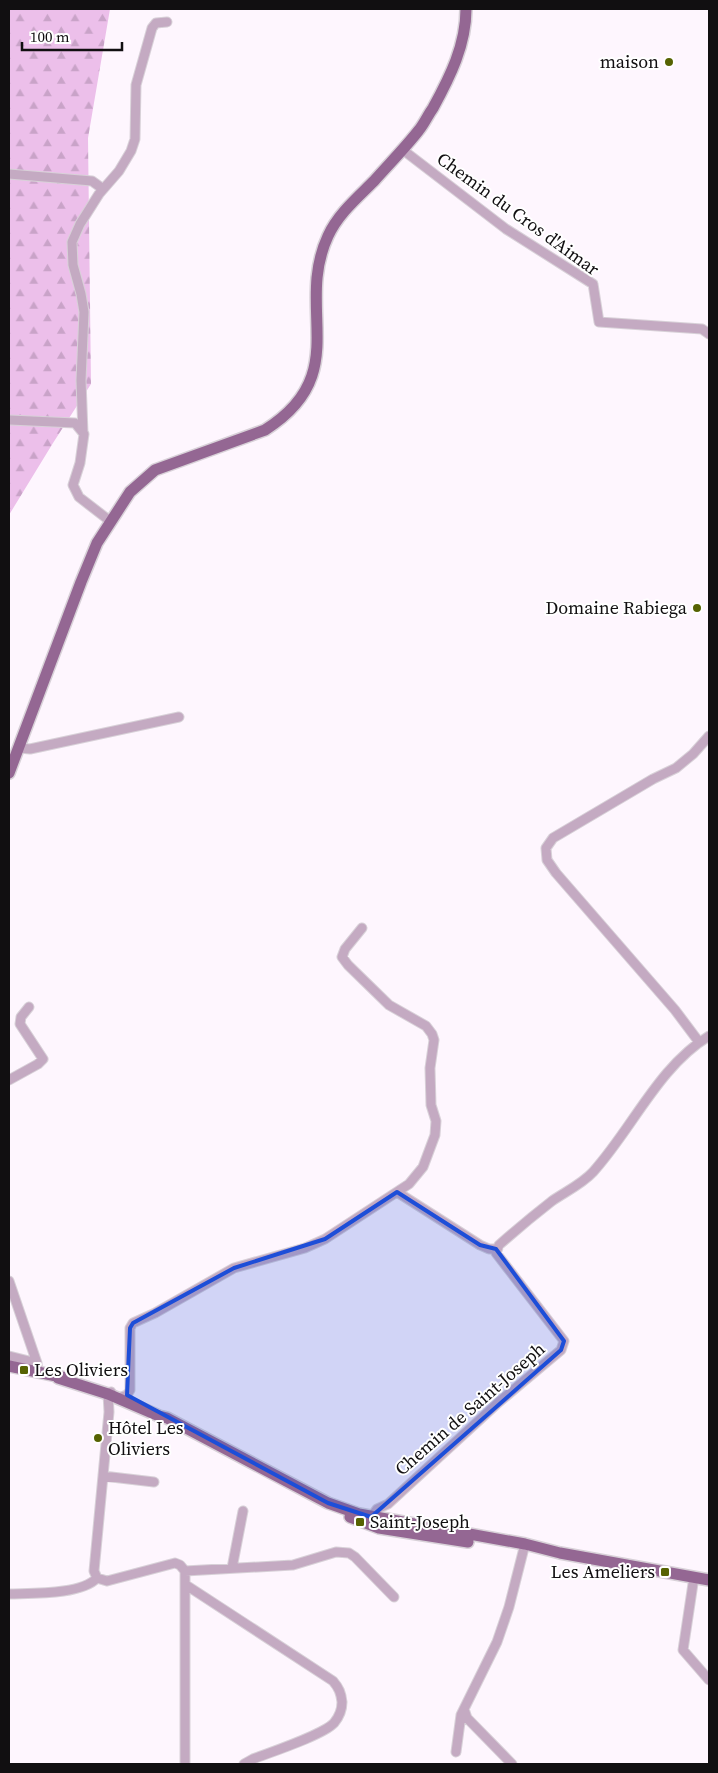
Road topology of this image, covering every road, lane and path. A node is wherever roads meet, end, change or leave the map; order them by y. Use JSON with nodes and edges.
{"nodes":[{"id":1,"x":466,"y":9,"type":"edge"},
{"id":2,"x":167,"y":22,"type":"dead end"},
{"id":3,"x":403,"y":150,"type":"junction"},
{"id":4,"x":9,"y":174,"type":"edge"},
{"id":5,"x":103,"y":189,"type":"junction"},
{"id":6,"x":709,"y":334,"type":"edge"},
{"id":7,"x":10,"y":420,"type":"dead end"},
{"id":8,"x":83,"y":433,"type":"junction"},
{"id":9,"x":110,"y":521,"type":"junction"},
{"id":10,"x":179,"y":717,"type":"dead end"},
{"id":11,"x":709,"y":736,"type":"edge"},
{"id":12,"x":19,"y":748,"type":"junction"},
{"id":13,"x":9,"y":773,"type":"edge"},
{"id":14,"x":362,"y":928,"type":"dead end"},
{"id":15,"x":29,"y":1007,"type":"dead end"},
{"id":16,"x":705,"y":1040,"type":"edge"},
{"id":17,"x":9,"y":1080,"type":"edge"},
{"id":18,"x":397,"y":1192,"type":"junction"},
{"id":19,"x":496,"y":1249,"type":"junction"},
{"id":20,"x":9,"y":1281,"type":"edge"},
{"id":21,"x":9,"y":1356,"type":"edge"},
{"id":22,"x":9,"y":1366,"type":"edge"},
{"id":23,"x":38,"y":1368,"type":"junction"},
{"id":24,"x":120,"y":1395,"type":"junction"},
{"id":25,"x":167,"y":1418,"type":"junction"},
{"id":26,"x":103,"y":1476,"type":"junction"},
{"id":27,"x":154,"y":1482,"type":"dead end"},
{"id":28,"x":328,"y":1503,"type":"junction"},
{"id":29,"x":243,"y":1511,"type":"dead end"},
{"id":30,"x":347,"y":1515,"type":"junction"},
{"id":31,"x":371,"y":1517,"type":"junction"},
{"id":32,"x":524,"y":1547,"type":"junction"},
{"id":33,"x":232,"y":1568,"type":"junction"},
{"id":34,"x":185,"y":1571,"type":"junction"},
{"id":35,"x":694,"y":1577,"type":"junction"},
{"id":36,"x":97,"y":1578,"type":"junction"},
{"id":37,"x":709,"y":1580,"type":"edge"},
{"id":38,"x":186,"y":1585,"type":"junction"},
{"id":39,"x":9,"y":1594,"type":"edge"},
{"id":40,"x":394,"y":1597,"type":"dead end"},
{"id":41,"x":709,"y":1680,"type":"edge"},
{"id":42,"x":464,"y":1709,"type":"junction"},
{"id":43,"x":456,"y":1752,"type":"dead end"},
{"id":44,"x":185,"y":1764,"type":"edge"},
{"id":45,"x":244,"y":1764,"type":"edge"},
{"id":46,"x":512,"y":1764,"type":"edge"}],
"edges":[{"from":1,"to":3,"type":"main road"},
{"from":2,"to":5,"type":"street"},
{"from":3,"to":6,"type":"street","name":"Chemin du Cros d'Aimar"},
{"from":3,"to":9,"type":"main road"},
{"from":4,"to":5,"type":"street"},
{"from":5,"to":8,"type":"street"},
{"from":7,"to":8,"type":"street"},
{"from":8,"to":9,"type":"street"},
{"from":9,"to":12,"type":"main road"},
{"from":10,"to":12,"type":"street"},
{"from":11,"to":16,"type":"street"},
{"from":12,"to":13,"type":"main road"},
{"from":14,"to":18,"type":"street"},
{"from":15,"to":17,"type":"street"},
{"from":16,"to":19,"type":"street"},
{"from":18,"to":19,"type":"street"},
{"from":18,"to":24,"type":"street"},
{"from":19,"to":31,"type":"street","name":"Chemin de Saint-Joseph"},
{"from":20,"to":23,"type":"street"},
{"from":21,"to":23,"type":"street"},
{"from":22,"to":23,"type":"main road"},
{"from":23,"to":24,"type":"main road"},
{"from":24,"to":25,"type":"main road"},
{"from":24,"to":25,"type":"main road"},
{"from":24,"to":26,"type":"street"},
{"from":25,"to":28,"type":"main road"},
{"from":26,"to":27,"type":"street"},
{"from":26,"to":36,"type":"street"},
{"from":28,"to":30,"type":"main road"},
{"from":28,"to":31,"type":"main road"},
{"from":29,"to":33,"type":"street"},
{"from":30,"to":31,"type":"street"},
{"from":30,"to":32,"type":"main road"},
{"from":31,"to":32,"type":"main road"},
{"from":32,"to":35,"type":"main road"},
{"from":32,"to":42,"type":"street"},
{"from":33,"to":34,"type":"street"},
{"from":33,"to":40,"type":"street"},
{"from":34,"to":36,"type":"street"},
{"from":34,"to":38,"type":"street"},
{"from":35,"to":37,"type":"main road"},
{"from":35,"to":41,"type":"street"},
{"from":36,"to":39,"type":"street"},
{"from":38,"to":44,"type":"street"},
{"from":38,"to":45,"type":"street"},
{"from":42,"to":43,"type":"street"},
{"from":42,"to":46,"type":"street"}]}
